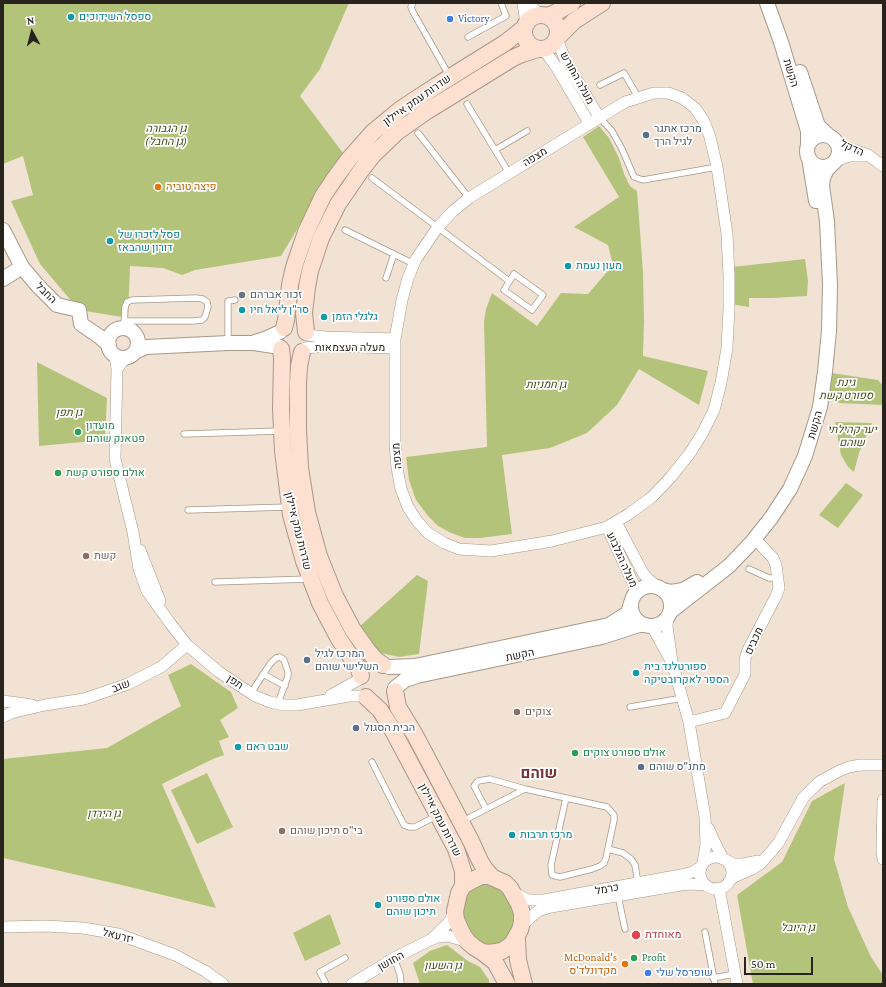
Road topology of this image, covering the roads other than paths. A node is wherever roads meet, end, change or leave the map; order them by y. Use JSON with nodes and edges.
{"nodes":[{"id":1,"x":413,"y":3,"type":"edge"},
{"id":2,"x":501,"y":3,"type":"edge"},
{"id":3,"x":523,"y":3,"type":"edge"},
{"id":4,"x":528,"y":3,"type":"edge"},
{"id":5,"x":572,"y":3,"type":"edge"},
{"id":6,"x":602,"y":3,"type":"edge"},
{"id":7,"x":767,"y":3,"type":"edge"},
{"id":8,"x":777,"y":3,"type":"edge"},
{"id":9,"x":545,"y":15,"type":"junction"},
{"id":10,"x":525,"y":26,"type":"junction"},
{"id":11,"x":468,"y":37,"type":"dead end"},
{"id":12,"x":557,"y":38,"type":"junction"},
{"id":13,"x":539,"y":49,"type":"junction"},
{"id":14,"x":450,"y":77,"type":"junction"},
{"id":15,"x":600,"y":85,"type":"dead end"},
{"id":16,"x":638,"y":97,"type":"junction"},
{"id":17,"x":467,"y":104,"type":"dead end"},
{"id":18,"x":594,"y":120,"type":"junction"},
{"id":19,"x":527,"y":131,"type":"dead end"},
{"id":20,"x":418,"y":134,"type":"dead end"},
{"id":21,"x":831,"y":137,"type":"junction"},
{"id":22,"x":495,"y":150,"type":"junction"},
{"id":23,"x":808,"y":151,"type":"junction"},
{"id":24,"x":870,"y":157,"type":"junction"},
{"id":25,"x":834,"y":162,"type":"junction"},
{"id":26,"x":883,"y":166,"type":"edge"},
{"id":27,"x":717,"y":167,"type":"junction"},
{"id":28,"x":509,"y":173,"type":"junction"},
{"id":29,"x":372,"y":178,"type":"dead end"},
{"id":30,"x":469,"y":198,"type":"junction"},
{"id":31,"x":438,"y":227,"type":"junction"},
{"id":32,"x":3,"y":230,"type":"edge"},
{"id":33,"x":345,"y":230,"type":"dead end"},
{"id":34,"x":394,"y":254,"type":"junction"},
{"id":35,"x":414,"y":264,"type":"junction"},
{"id":36,"x":22,"y":268,"type":"junction"},
{"id":37,"x":386,"y":278,"type":"dead end"},
{"id":38,"x":3,"y":279,"type":"edge"},
{"id":39,"x":509,"y":281,"type":"junction"},
{"id":40,"x":235,"y":300,"type":"dead end"},
{"id":41,"x":124,"y":324,"type":"junction"},
{"id":42,"x":281,"y":339,"type":"junction"},
{"id":43,"x":305,"y":342,"type":"junction"},
{"id":44,"x":228,"y":343,"type":"junction"},
{"id":45,"x":394,"y":344,"type":"junction"},
{"id":46,"x":122,"y":346,"type":"junction"},
{"id":47,"x":282,"y":431,"type":"junction"},
{"id":48,"x":184,"y":434,"type":"dead end"},
{"id":49,"x":290,"y":507,"type":"junction"},
{"id":50,"x":188,"y":510,"type":"dead end"},
{"id":51,"x":611,"y":524,"type":"junction"},
{"id":52,"x":755,"y":539,"type":"junction"},
{"id":53,"x":749,"y":569,"type":"dead end"},
{"id":54,"x":777,"y":578,"type":"junction"},
{"id":55,"x":311,"y":579,"type":"junction"},
{"id":56,"x":215,"y":582,"type":"dead end"},
{"id":57,"x":661,"y":589,"type":"junction"},
{"id":58,"x":634,"y":598,"type":"junction"},
{"id":59,"x":669,"y":614,"type":"junction"},
{"id":60,"x":648,"y":625,"type":"junction"},
{"id":61,"x":187,"y":645,"type":"junction"},
{"id":62,"x":672,"y":662,"type":"junction"},
{"id":63,"x":386,"y":666,"type":"junction"},
{"id":64,"x":263,"y":674,"type":"junction"},
{"id":65,"x":360,"y":677,"type":"junction"},
{"id":66,"x":285,"y":686,"type":"junction"},
{"id":67,"x":395,"y":690,"type":"junction"},
{"id":68,"x":251,"y":693,"type":"junction"},
{"id":69,"x":365,"y":696,"type":"junction"},
{"id":70,"x":683,"y":698,"type":"junction"},
{"id":71,"x":3,"y":701,"type":"edge"},
{"id":72,"x":317,"y":701,"type":"junction"},
{"id":73,"x":278,"y":703,"type":"junction"},
{"id":74,"x":45,"y":705,"type":"junction"},
{"id":75,"x":630,"y":707,"type":"dead end"},
{"id":76,"x":3,"y":717,"type":"edge"},
{"id":77,"x":689,"y":722,"type":"junction"},
{"id":78,"x":372,"y":762,"type":"dead end"},
{"id":79,"x":883,"y":765,"type":"edge"},
{"id":80,"x":525,"y":789,"type":"junction"},
{"id":81,"x":566,"y":798,"type":"junction"},
{"id":82,"x":883,"y":800,"type":"edge"},
{"id":83,"x":486,"y":809,"type":"junction"},
{"id":84,"x":438,"y":815,"type":"junction"},
{"id":85,"x":705,"y":817,"type":"junction"},
{"id":86,"x":461,"y":822,"type":"junction"},
{"id":87,"x":608,"y":850,"type":"junction"},
{"id":88,"x":764,"y":859,"type":"junction"},
{"id":89,"x":883,"y":859,"type":"edge"},
{"id":90,"x":724,"y":860,"type":"junction"},
{"id":91,"x":702,"y":865,"type":"junction"},
{"id":92,"x":492,"y":876,"type":"junction"},
{"id":93,"x":729,"y":881,"type":"junction"},
{"id":94,"x":638,"y":883,"type":"junction"},
{"id":95,"x":706,"y":885,"type":"junction"},
{"id":96,"x":463,"y":886,"type":"junction"},
{"id":97,"x":719,"y":888,"type":"junction"},
{"id":98,"x":514,"y":893,"type":"junction"},
{"id":99,"x":618,"y":896,"type":"junction"},
{"id":100,"x":455,"y":911,"type":"junction"},
{"id":101,"x":3,"y":927,"type":"edge"},
{"id":102,"x":625,"y":929,"type":"dead end"},
{"id":103,"x":519,"y":932,"type":"junction"},
{"id":104,"x":705,"y":932,"type":"dead end"},
{"id":105,"x":430,"y":940,"type":"junction"},
{"id":106,"x":468,"y":942,"type":"junction"},
{"id":107,"x":482,"y":952,"type":"junction"},
{"id":108,"x":345,"y":958,"type":"dead end"},
{"id":109,"x":394,"y":958,"type":"junction"},
{"id":110,"x":713,"y":978,"type":"junction"},
{"id":111,"x":736,"y":979,"type":"edge"},
{"id":112,"x":223,"y":984,"type":"edge"},
{"id":113,"x":326,"y":984,"type":"edge"},
{"id":114,"x":352,"y":984,"type":"edge"},
{"id":115,"x":401,"y":984,"type":"edge"},
{"id":116,"x":507,"y":984,"type":"edge"},
{"id":117,"x":524,"y":984,"type":"edge"},
{"id":118,"x":714,"y":984,"type":"edge"}],
"edges":[{"from":1,"to":14,"type":"lane"},
{"from":2,"to":11,"type":"lane"},
{"from":3,"to":10,"type":"street"},
{"from":4,"to":9,"type":"street"},
{"from":5,"to":9,"type":"main road"},
{"from":6,"to":12,"type":"main road"},
{"from":7,"to":23,"type":"street","name":"הקשת"},
{"from":8,"to":21,"type":"street","name":"הקשת"},
{"from":9,"to":10,"type":"main road"},
{"from":9,"to":12,"type":"main road"},
{"from":10,"to":13,"type":"main road"},
{"from":10,"to":14,"type":"main road","name":"שדרות עמק איילון"},
{"from":12,"to":13,"type":"main road"},
{"from":12,"to":18,"type":"street","name":"מעלה החורש"},
{"from":13,"to":18,"type":"street","name":"מעלה החורש"},
{"from":13,"to":43,"type":"main road","name":"שדרות עמק איילון"},
{"from":14,"to":42,"type":"main road","name":"שדרות עמק איילון"},
{"from":15,"to":16,"type":"lane"},
{"from":16,"to":18,"type":"street","name":"מצפה"},
{"from":16,"to":27,"type":"street","name":"מצפה"},
{"from":17,"to":22,"type":"lane"},
{"from":18,"to":27,"type":"lane"},
{"from":18,"to":28,"type":"street","name":"מצפה"},
{"from":19,"to":22,"type":"lane"},
{"from":20,"to":30,"type":"lane"},
{"from":21,"to":23,"type":"street"},
{"from":21,"to":24,"type":"street","name":"הדקל"},
{"from":21,"to":25,"type":"street"},
{"from":22,"to":28,"type":"lane"},
{"from":23,"to":25,"type":"street"},
{"from":23,"to":57,"type":"street","name":"הקשת"},
{"from":24,"to":25,"type":"street","name":"הדקל"},
{"from":24,"to":26,"type":"street","name":"הדקל"},
{"from":25,"to":52,"type":"street","name":"הקשת"},
{"from":27,"to":51,"type":"street","name":"מצפה"},
{"from":28,"to":30,"type":"street","name":"מצפה"},
{"from":29,"to":31,"type":"lane"},
{"from":30,"to":31,"type":"street","name":"מצפה"},
{"from":31,"to":35,"type":"street","name":"מצפה"},
{"from":31,"to":39,"type":"lane"},
{"from":32,"to":36,"type":"street","name":"החבל"},
{"from":33,"to":34,"type":"lane"},
{"from":34,"to":35,"type":"lane"},
{"from":34,"to":37,"type":"lane"},
{"from":35,"to":45,"type":"street","name":"מצפה"},
{"from":36,"to":38,"type":"street"},
{"from":36,"to":46,"type":"street","name":"החבל"},
{"from":39,"to":39,"type":"lane"},
{"from":40,"to":44,"type":"lane"},
{"from":41,"to":41,"type":"lane"},
{"from":41,"to":46,"type":"street"},
{"from":42,"to":43,"type":"main road"},
{"from":42,"to":43,"type":"main road"},
{"from":42,"to":44,"type":"street"},
{"from":42,"to":47,"type":"main road","name":"שדרות עמק איילון"},
{"from":43,"to":45,"type":"street","name":"מעלה העצמאות"},
{"from":43,"to":63,"type":"main road","name":"שדרות עמק איילון"},
{"from":44,"to":46,"type":"street"},
{"from":45,"to":51,"type":"street","name":"מצפה"},
{"from":46,"to":61,"type":"street","name":"תפן"},
{"from":47,"to":48,"type":"lane"},
{"from":47,"to":49,"type":"main road","name":"שדרות עמק איילון"},
{"from":49,"to":50,"type":"lane"},
{"from":49,"to":55,"type":"main road","name":"שדרות עמק איילון"},
{"from":51,"to":57,"type":"street","name":"מעלה הגלבוע"},
{"from":51,"to":58,"type":"street","name":"מעלה הגלבוע"},
{"from":52,"to":54,"type":"street","name":"מכבים"},
{"from":52,"to":59,"type":"street","name":"הקשת"},
{"from":53,"to":54,"type":"lane"},
{"from":54,"to":77,"type":"street","name":"מכבים"},
{"from":55,"to":56,"type":"lane"},
{"from":55,"to":65,"type":"main road","name":"שדרות עמק איילון"},
{"from":57,"to":58,"type":"street"},
{"from":57,"to":59,"type":"street"},
{"from":58,"to":60,"type":"street"},
{"from":58,"to":63,"type":"street","name":"הקשת"},
{"from":59,"to":60,"type":"street"},
{"from":59,"to":62,"type":"street"},
{"from":60,"to":62,"type":"street"},
{"from":60,"to":67,"type":"street","name":"הקשת"},
{"from":61,"to":68,"type":"street","name":"תפן"},
{"from":61,"to":74,"type":"street","name":"שגב"},
{"from":62,"to":70,"type":"street"},
{"from":63,"to":65,"type":"main road"},
{"from":63,"to":67,"type":"main road"},
{"from":64,"to":66,"type":"lane"},
{"from":64,"to":66,"type":"lane"},
{"from":64,"to":68,"type":"lane"},
{"from":65,"to":69,"type":"main road"},
{"from":65,"to":72,"type":"street","name":"תפן"},
{"from":66,"to":73,"type":"lane"},
{"from":67,"to":69,"type":"main road"},
{"from":67,"to":86,"type":"main road","name":"שדרות עמק איילון"},
{"from":68,"to":73,"type":"street","name":"תפן"},
{"from":69,"to":72,"type":"street","name":"תפן"},
{"from":69,"to":84,"type":"main road","name":"שדרות עמק איילון"},
{"from":70,"to":75,"type":"lane"},
{"from":70,"to":77,"type":"street"},
{"from":71,"to":74,"type":"street","name":"שגב"},
{"from":72,"to":73,"type":"street","name":"תפן"},
{"from":74,"to":76,"type":"street","name":"שגב"},
{"from":77,"to":85,"type":"street"},
{"from":78,"to":84,"type":"lane"},
{"from":79,"to":88,"type":"street"},
{"from":80,"to":81,"type":"lane"},
{"from":80,"to":83,"type":"lane"},
{"from":80,"to":83,"type":"lane"},
{"from":81,"to":87,"type":"lane"},
{"from":81,"to":87,"type":"lane"},
{"from":82,"to":89,"type":"street"},
{"from":83,"to":86,"type":"lane"},
{"from":84,"to":96,"type":"main road","name":"שדרות עמק איילון"},
{"from":85,"to":90,"type":"street"},
{"from":85,"to":91,"type":"street"},
{"from":86,"to":92,"type":"main road","name":"שדרות עמק איילון"},
{"from":87,"to":94,"type":"lane"},
{"from":88,"to":90,"type":"street"},
{"from":88,"to":93,"type":"street"},
{"from":90,"to":91,"type":"street"},
{"from":90,"to":93,"type":"street"},
{"from":91,"to":94,"type":"street","name":"כרמל"},
{"from":91,"to":95,"type":"street"},
{"from":92,"to":96,"type":"main road"},
{"from":92,"to":98,"type":"main road"},
{"from":93,"to":97,"type":"street"},
{"from":94,"to":98,"type":"street","name":"כרמל"},
{"from":95,"to":97,"type":"street"},
{"from":95,"to":99,"type":"street","name":"כרמל"},
{"from":96,"to":100,"type":"main road"},
{"from":97,"to":111,"type":"street"},
{"from":98,"to":103,"type":"main road"},
{"from":99,"to":102,"type":"lane"},
{"from":99,"to":103,"type":"street","name":"כרמל"},
{"from":100,"to":105,"type":"street","name":"החושן"},
{"from":100,"to":106,"type":"main road"},
{"from":101,"to":112,"type":"street","name":"יזרעאל"},
{"from":103,"to":107,"type":"main road"},
{"from":103,"to":117,"type":"main road"},
{"from":104,"to":110,"type":"lane"},
{"from":105,"to":106,"type":"street","name":"החושן"},
{"from":105,"to":109,"type":"street","name":"החושן"},
{"from":106,"to":107,"type":"main road"},
{"from":107,"to":116,"type":"main road"},
{"from":108,"to":113,"type":"lane"},
{"from":109,"to":114,"type":"street","name":"החושן"},
{"from":109,"to":115,"type":"lane"},
{"from":110,"to":111,"type":"lane"},
{"from":110,"to":118,"type":"lane"}]}
